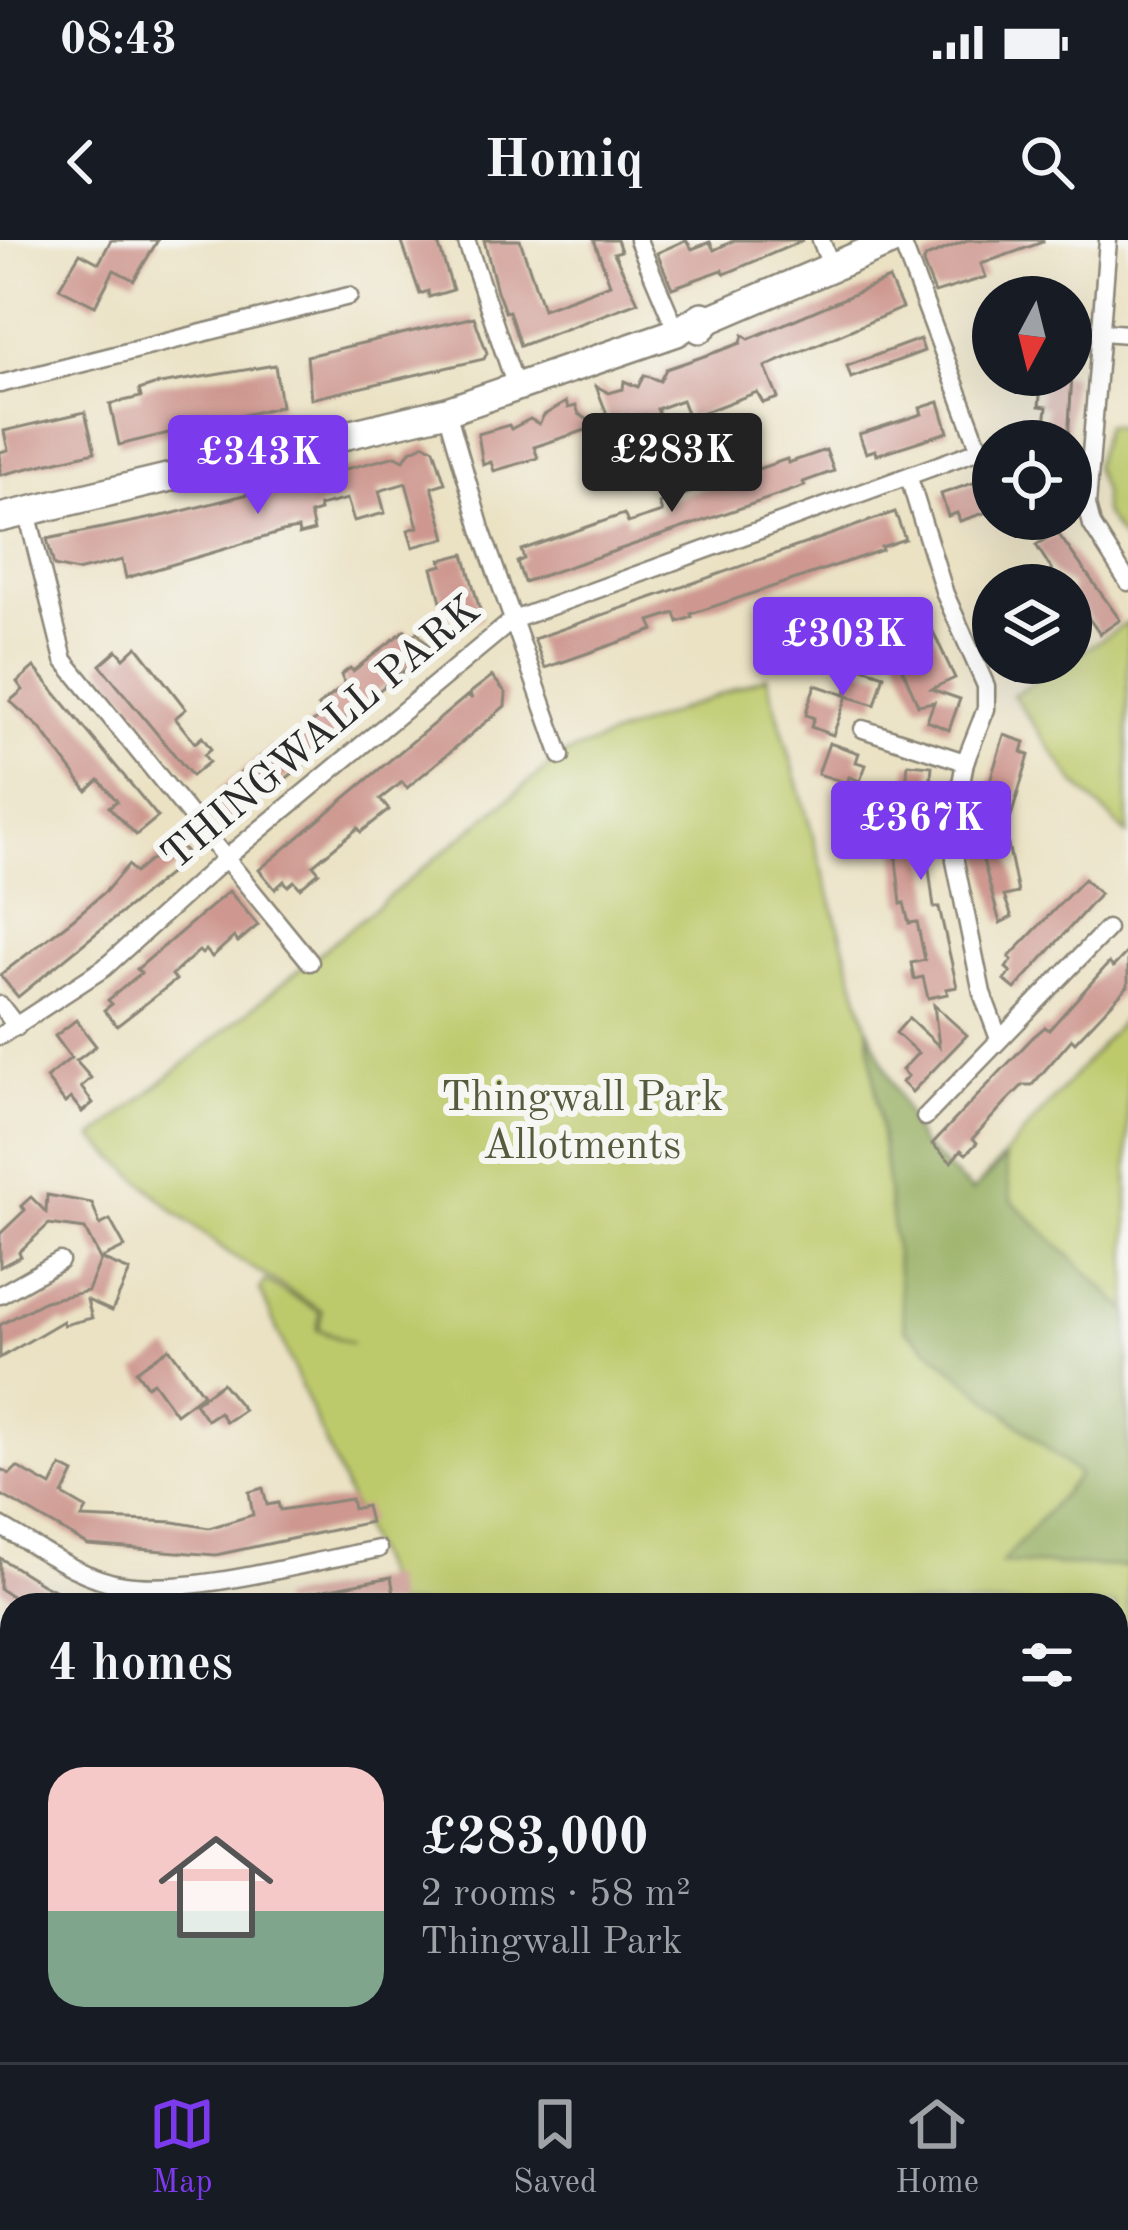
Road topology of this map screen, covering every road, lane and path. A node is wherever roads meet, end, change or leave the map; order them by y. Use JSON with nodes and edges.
{"nodes":[{"id":1,"x":466,"y":240,"type":"edge"},
{"id":2,"x":638,"y":240,"type":"edge"},
{"id":3,"x":898,"y":240,"type":"edge"},
{"id":4,"x":1108,"y":240,"type":"edge"},
{"id":5,"x":826,"y":253,"type":"edge"},
{"id":6,"x":349,"y":296,"type":"dead end"},
{"id":7,"x":690,"y":326,"type":"junction"},
{"id":8,"x":1102,"y":332,"type":"junction"},
{"id":9,"x":1128,"y":334,"type":"edge"},
{"id":10,"x":0,"y":383,"type":"edge"},
{"id":11,"x":517,"y":390,"type":"junction"},
{"id":12,"x":447,"y":411,"type":"junction"},
{"id":13,"x":975,"y":420,"type":"edge"},
{"id":14,"x":972,"y":453,"type":"edge"},
{"id":15,"x":908,"y":478,"type":"junction"},
{"id":16,"x":13,"y":515,"type":"edge"},
{"id":17,"x":1126,"y":576,"type":"edge"},
{"id":18,"x":513,"y":620,"type":"junction"},
{"id":19,"x":863,"y":729,"type":"dead end"},
{"id":20,"x":561,"y":757,"type":"dead end"},
{"id":21,"x":965,"y":762,"type":"junction"},
{"id":22,"x":227,"y":857,"type":"junction"},
{"id":23,"x":1107,"y":928,"type":"dead end"},
{"id":24,"x":310,"y":962,"type":"dead end"},
{"id":25,"x":0,"y":1005,"type":"edge"},
{"id":26,"x":17,"y":1027,"type":"junction"},
{"id":27,"x":0,"y":1036,"type":"edge"},
{"id":28,"x":999,"y":1039,"type":"junction"},
{"id":29,"x":925,"y":1117,"type":"dead end"},
{"id":30,"x":60,"y":1261,"type":"dead end"},
{"id":31,"x":0,"y":1295,"type":"edge"},
{"id":32,"x":0,"y":1526,"type":"edge"},
{"id":33,"x":378,"y":1549,"type":"dead end"}],
"edges":[{"from":1,"to":11,"type":"street"},
{"from":2,"to":7,"type":"street"},
{"from":3,"to":5,"type":"main road"},
{"from":3,"to":13,"type":"street"},
{"from":4,"to":8,"type":"street"},
{"from":5,"to":7,"type":"main road"},
{"from":6,"to":10,"type":"street"},
{"from":7,"to":11,"type":"main road"},
{"from":8,"to":9,"type":"street"},
{"from":8,"to":17,"type":"street"},
{"from":11,"to":12,"type":"main road"},
{"from":12,"to":16,"type":"main road"},
{"from":12,"to":18,"type":"street"},
{"from":14,"to":15,"type":"street","name":"THINGWALL PARK"},
{"from":15,"to":18,"type":"street","name":"THINGWALL PARK"},
{"from":15,"to":21,"type":"street"},
{"from":16,"to":22,"type":"street"},
{"from":18,"to":20,"type":"street"},
{"from":18,"to":22,"type":"street","name":"THINGWALL PARK"},
{"from":19,"to":21,"type":"street"},
{"from":21,"to":28,"type":"street"},
{"from":22,"to":24,"type":"street"},
{"from":22,"to":26,"type":"street","name":"THINGWALL PARK"},
{"from":23,"to":28,"type":"street"},
{"from":25,"to":26,"type":"street"},
{"from":26,"to":27,"type":"street","name":"THINGWALL PARK"},
{"from":28,"to":29,"type":"street"},
{"from":30,"to":31,"type":"street"},
{"from":32,"to":33,"type":"street"}]}
